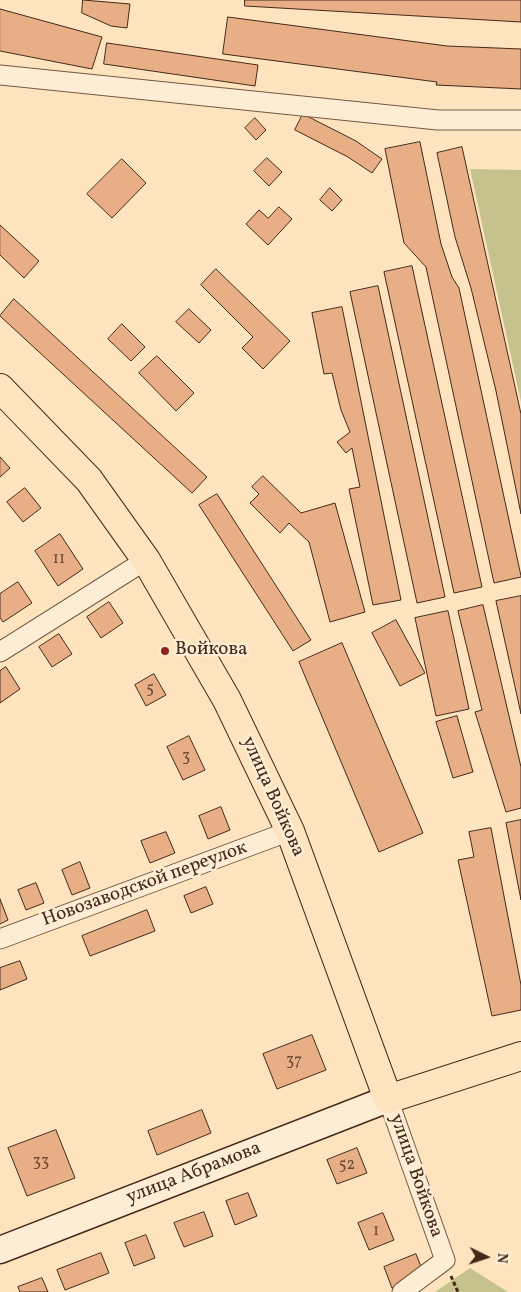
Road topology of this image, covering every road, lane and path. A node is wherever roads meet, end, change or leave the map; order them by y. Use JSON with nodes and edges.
{"nodes":[{"id":1,"x":0,"y":76,"type":"edge"},
{"id":2,"x":521,"y":120,"type":"edge"},
{"id":3,"x":0,"y":388,"type":"edge"},
{"id":4,"x":146,"y":560,"type":"junction"},
{"id":5,"x":0,"y":652,"type":"edge"},
{"id":6,"x":290,"y":831,"type":"junction"},
{"id":7,"x":0,"y":939,"type":"edge"},
{"id":8,"x":521,"y":1056,"type":"edge"},
{"id":9,"x":388,"y":1099,"type":"junction"},
{"id":10,"x":0,"y":1250,"type":"edge"},
{"id":11,"x":402,"y":1292,"type":"edge"}],
"edges":[{"from":1,"to":2,"type":"street"},
{"from":3,"to":4,"type":"main road","name":"улица Войкова"},
{"from":4,"to":5,"type":"street"},
{"from":4,"to":6,"type":"main road","name":"улица Войкова"},
{"from":6,"to":7,"type":"street","name":"Новозаводской переулок"},
{"from":6,"to":9,"type":"main road","name":"улица Войкова"},
{"from":8,"to":9,"type":"main road"},
{"from":9,"to":10,"type":"street","name":"улица Абрамова"},
{"from":9,"to":11,"type":"street","name":"улица Войкова"}]}
